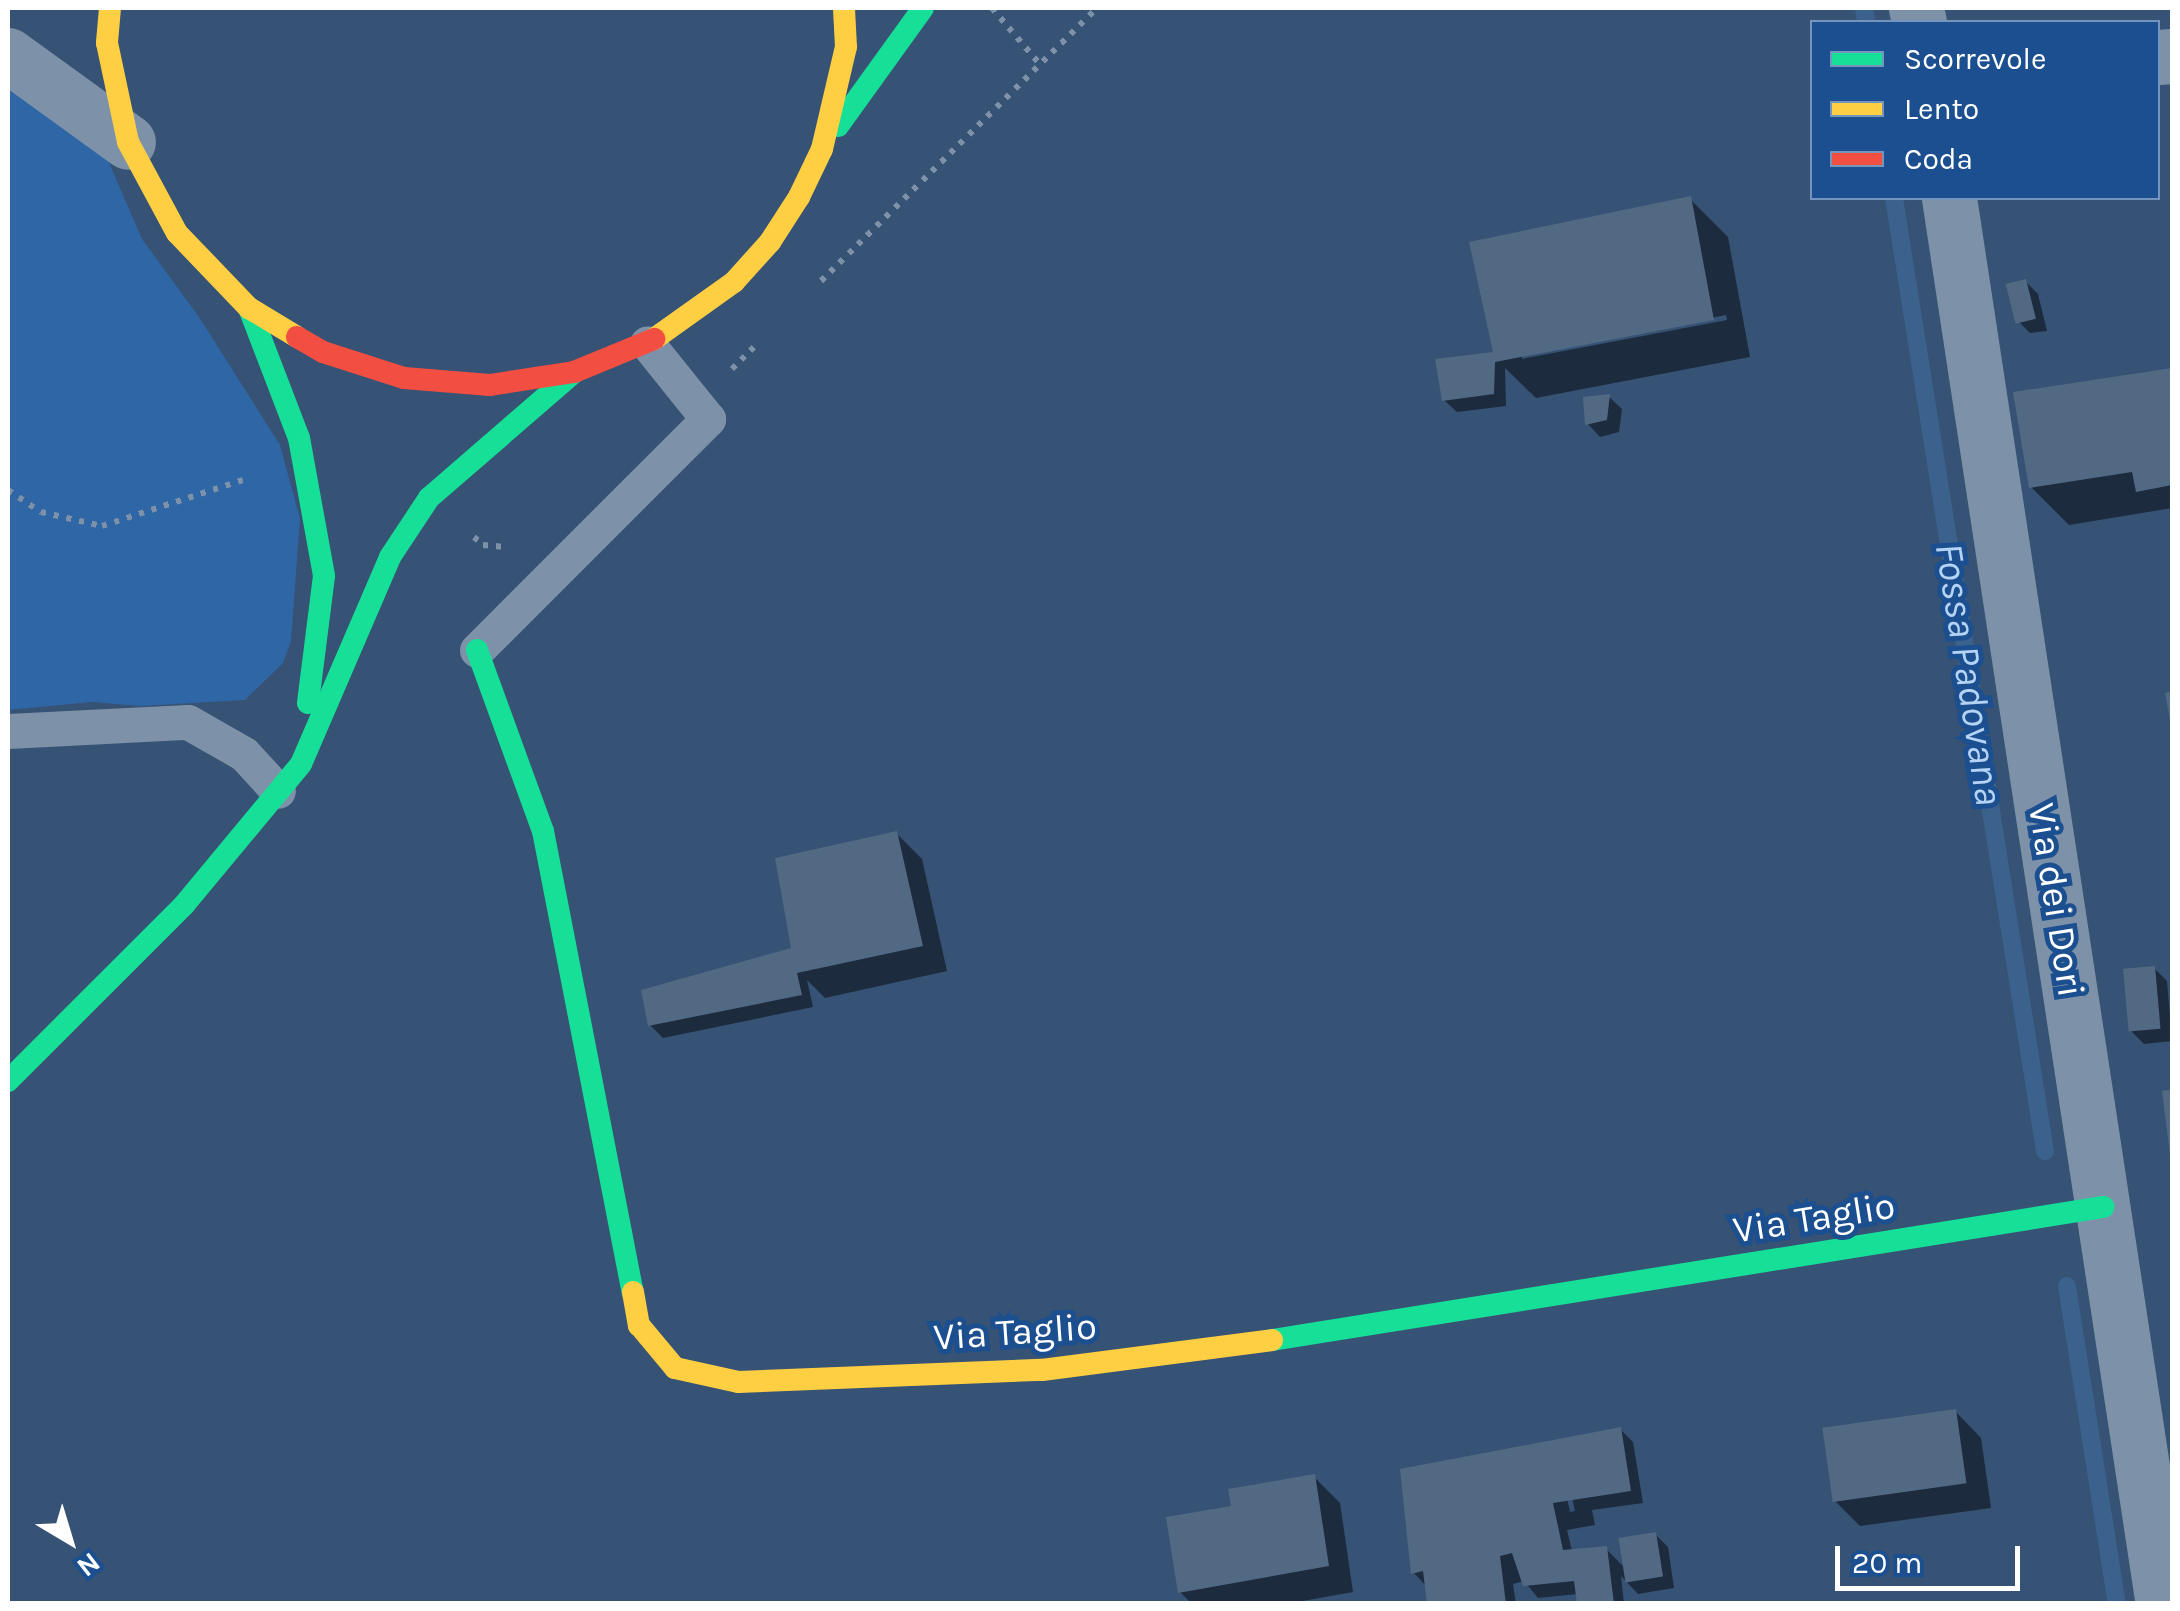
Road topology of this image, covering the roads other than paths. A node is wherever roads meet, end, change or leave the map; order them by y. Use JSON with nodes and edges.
{"nodes":[{"id":1,"x":110,"y":8,"type":"edge"},
{"id":2,"x":844,"y":8,"type":"edge"},
{"id":3,"x":923,"y":8,"type":"edge"},
{"id":4,"x":8,"y":55,"type":"edge"},
{"id":5,"x":128,"y":142,"type":"junction"},
{"id":6,"x":822,"y":149,"type":"junction"},
{"id":7,"x":1948,"y":200,"type":"edge"},
{"id":8,"x":249,"y":308,"type":"junction"},
{"id":9,"x":647,"y":343,"type":"junction"},
{"id":10,"x":574,"y":372,"type":"junction"},
{"id":11,"x":478,"y":650,"type":"joint"},
{"id":12,"x":8,"y":731,"type":"edge"},
{"id":13,"x":301,"y":764,"type":"junction"},
{"id":14,"x":278,"y":791,"type":"junction"},
{"id":15,"x":8,"y":1081,"type":"edge"},
{"id":16,"x":2103,"y":1207,"type":"junction"},
{"id":17,"x":2163,"y":1604,"type":"edge"}],
"edges":[{"from":1,"to":5,"type":"main road"},
{"from":2,"to":6,"type":"main road"},
{"from":3,"to":6,"type":"main road"},
{"from":4,"to":5,"type":"street"},
{"from":5,"to":8,"type":"main road"},
{"from":6,"to":9,"type":"main road"},
{"from":7,"to":16,"type":"street","name":"Via dei Dori"},
{"from":8,"to":10,"type":"main road"},
{"from":8,"to":13,"type":"main road"},
{"from":9,"to":10,"type":"main road"},
{"from":9,"to":11,"type":"lane"},
{"from":10,"to":13,"type":"main road"},
{"from":11,"to":16,"type":"main road","name":"Via Taglio"},
{"from":12,"to":14,"type":"lane"},
{"from":13,"to":14,"type":"main road"},
{"from":14,"to":15,"type":"main road"},
{"from":16,"to":17,"type":"street","name":"Via dei Dori"}]}
